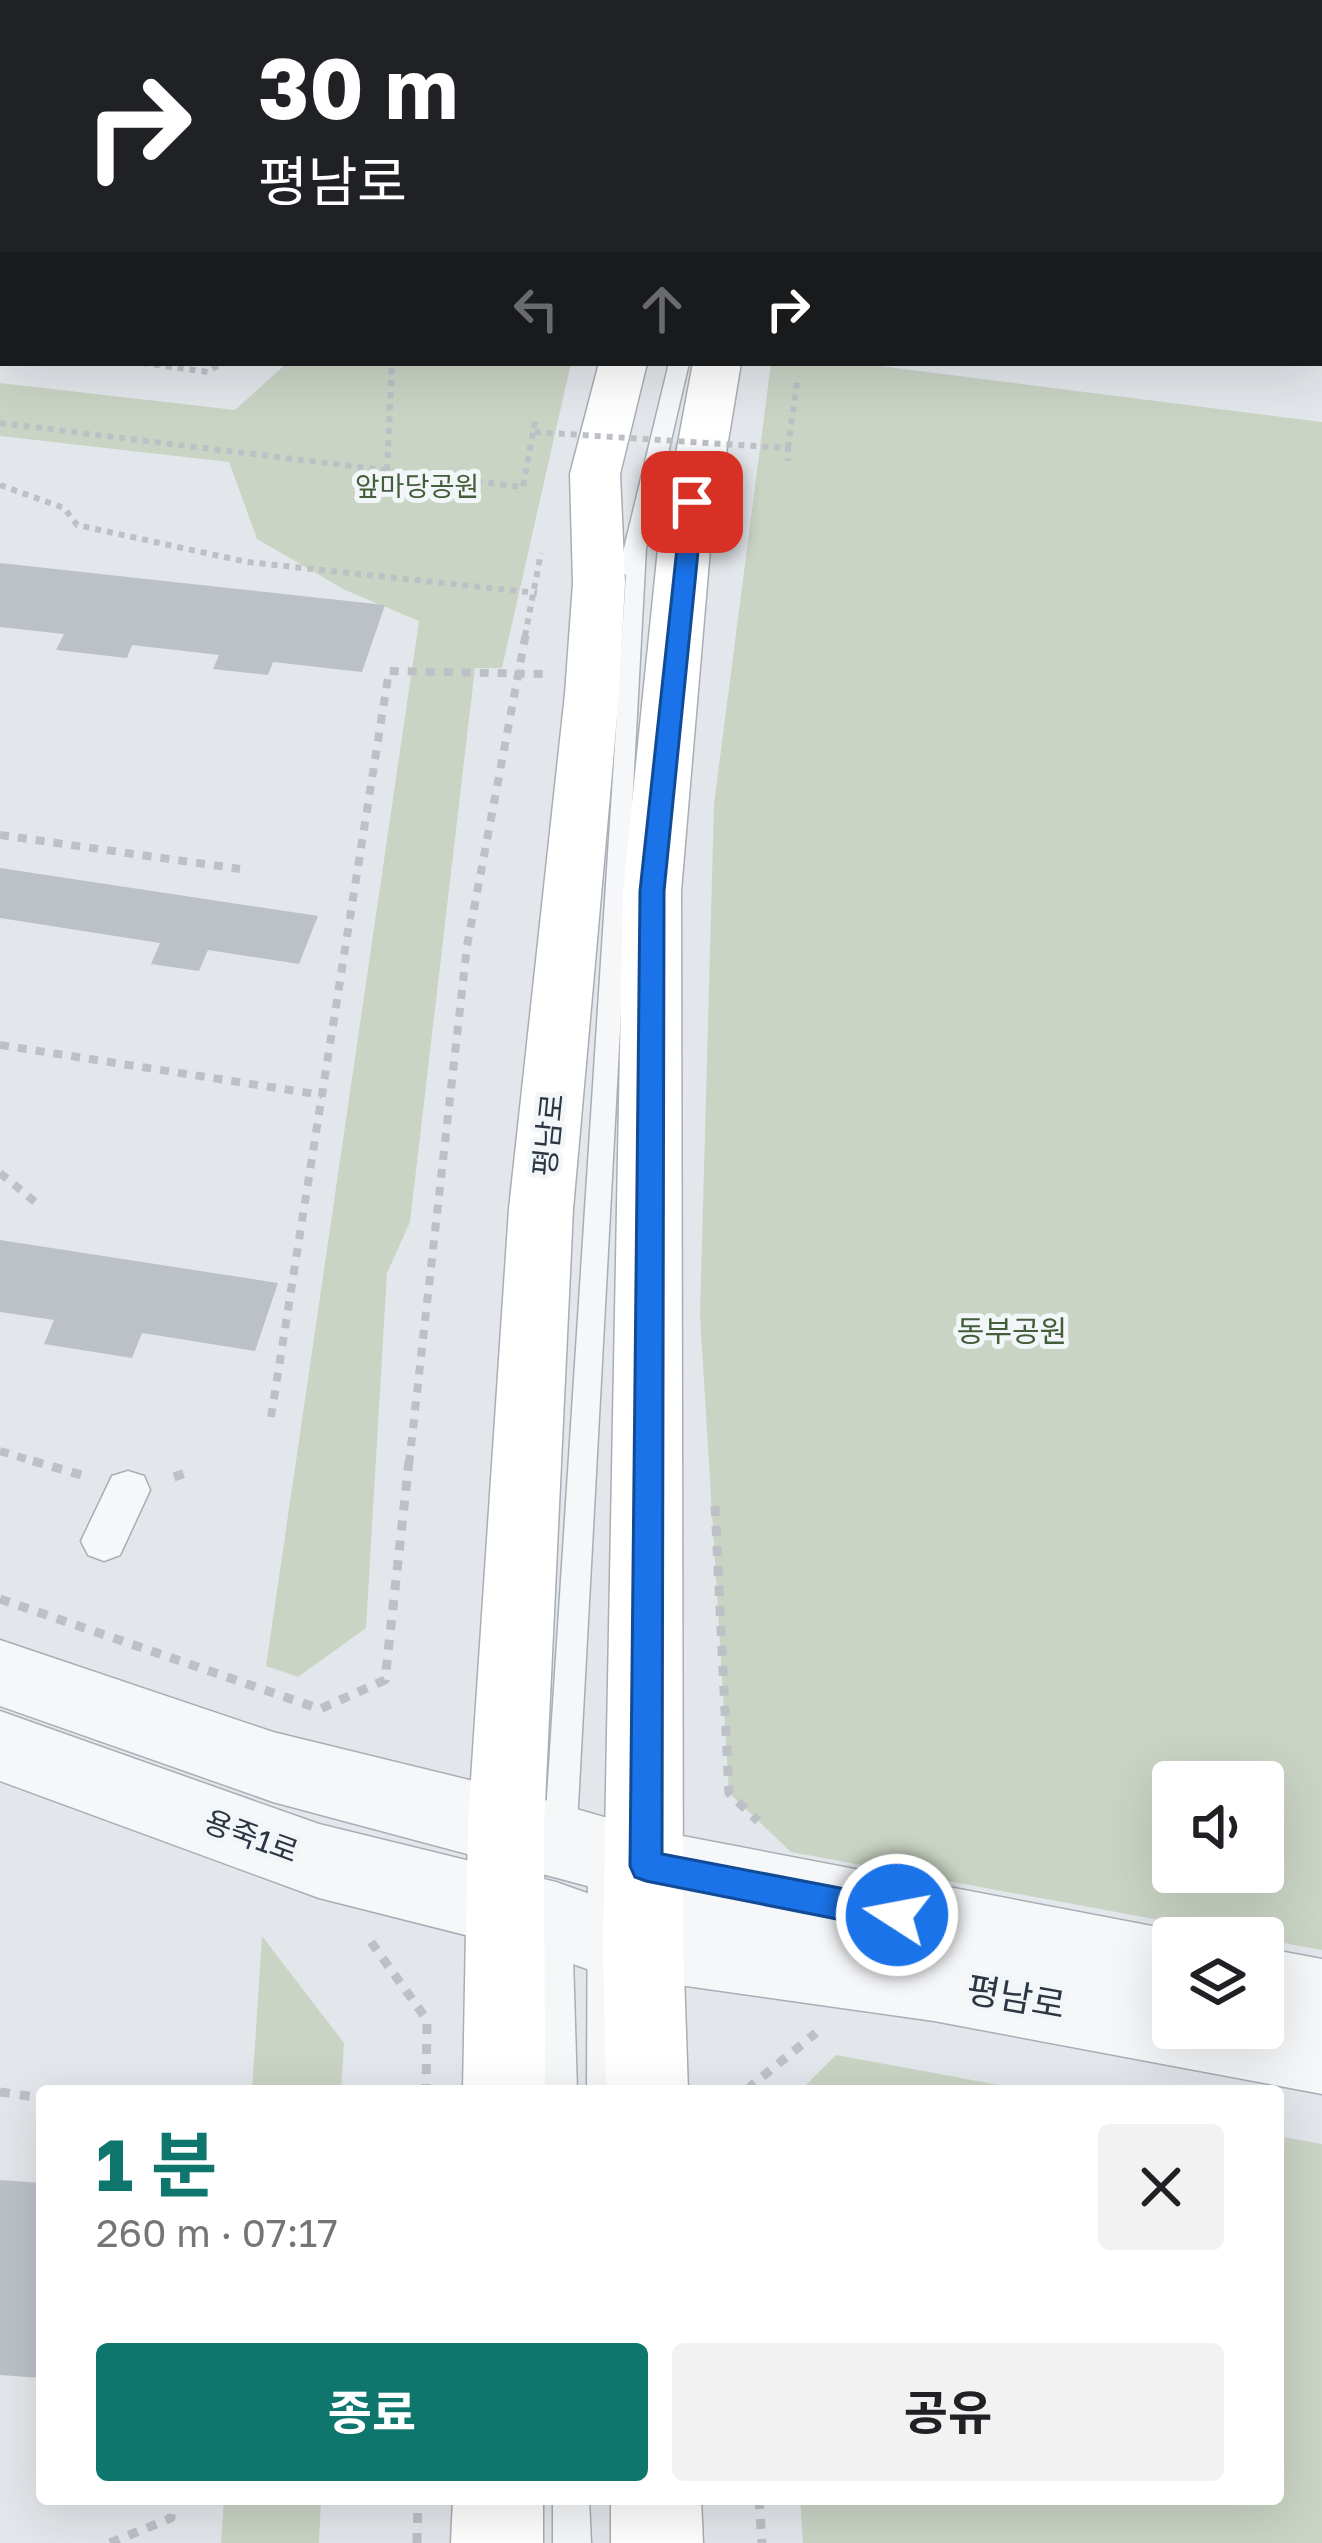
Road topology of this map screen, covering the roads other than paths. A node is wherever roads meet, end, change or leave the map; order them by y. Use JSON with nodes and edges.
{"nodes":[{"id":1,"x":622,"y":366,"type":"edge"},
{"id":2,"x":678,"y":366,"type":"edge"},
{"id":3,"x":703,"y":366,"type":"edge"},
{"id":4,"x":717,"y":366,"type":"edge"},
{"id":5,"x":638,"y":553,"type":"junction"},
{"id":6,"x":595,"y":639,"type":"junction"},
{"id":7,"x":128,"y":1490,"type":"dead end"},
{"id":8,"x":619,"y":1500,"type":"dead end"},
{"id":9,"x":104,"y":1541,"type":"dead end"},
{"id":10,"x":0,"y":1673,"type":"edge"},
{"id":11,"x":0,"y":1746,"type":"edge"},
{"id":12,"x":577,"y":1882,"type":"junction"},
{"id":13,"x":1152,"y":1967,"type":"edge"},
{"id":14,"x":1284,"y":1991,"type":"edge"},
{"id":15,"x":1322,"y":1999,"type":"edge"},
{"id":16,"x":1152,"y":2022,"type":"edge"},
{"id":17,"x":1284,"y":2046,"type":"edge"},
{"id":18,"x":1322,"y":2053,"type":"edge"},
{"id":19,"x":506,"y":2085,"type":"edge"},
{"id":20,"x":560,"y":2085,"type":"edge"},
{"id":21,"x":603,"y":2085,"type":"edge"},
{"id":22,"x":645,"y":2085,"type":"edge"},
{"id":23,"x":498,"y":2505,"type":"edge"},
{"id":24,"x":571,"y":2505,"type":"edge"},
{"id":25,"x":656,"y":2505,"type":"edge"},
{"id":26,"x":497,"y":2543,"type":"edge"},
{"id":27,"x":572,"y":2543,"type":"edge"},
{"id":28,"x":657,"y":2543,"type":"edge"}],
"edges":[{"from":1,"to":6,"type":"main road","name":"평남로"},
{"from":2,"to":5,"type":"lane"},
{"from":3,"to":8,"type":"lane"},
{"from":4,"to":12,"type":"main road","name":"평남로"},
{"from":5,"to":6,"type":"lane"},
{"from":5,"to":12,"type":"lane"},
{"from":6,"to":12,"type":"main road","name":"평남로"},
{"from":7,"to":9,"type":"street"},
{"from":10,"to":12,"type":"street"},
{"from":11,"to":12,"type":"street","name":"용죽1로"},
{"from":12,"to":13,"type":"street"},
{"from":12,"to":16,"type":"street","name":"평남로"},
{"from":12,"to":19,"type":"main road","name":"평남로"},
{"from":12,"to":20,"type":"lane"},
{"from":12,"to":21,"type":"lane"},
{"from":12,"to":22,"type":"main road","name":"평남로"},
{"from":14,"to":15,"type":"street"},
{"from":17,"to":18,"type":"street"},
{"from":23,"to":26,"type":"main road"},
{"from":24,"to":27,"type":"lane"},
{"from":25,"to":28,"type":"main road"}]}
